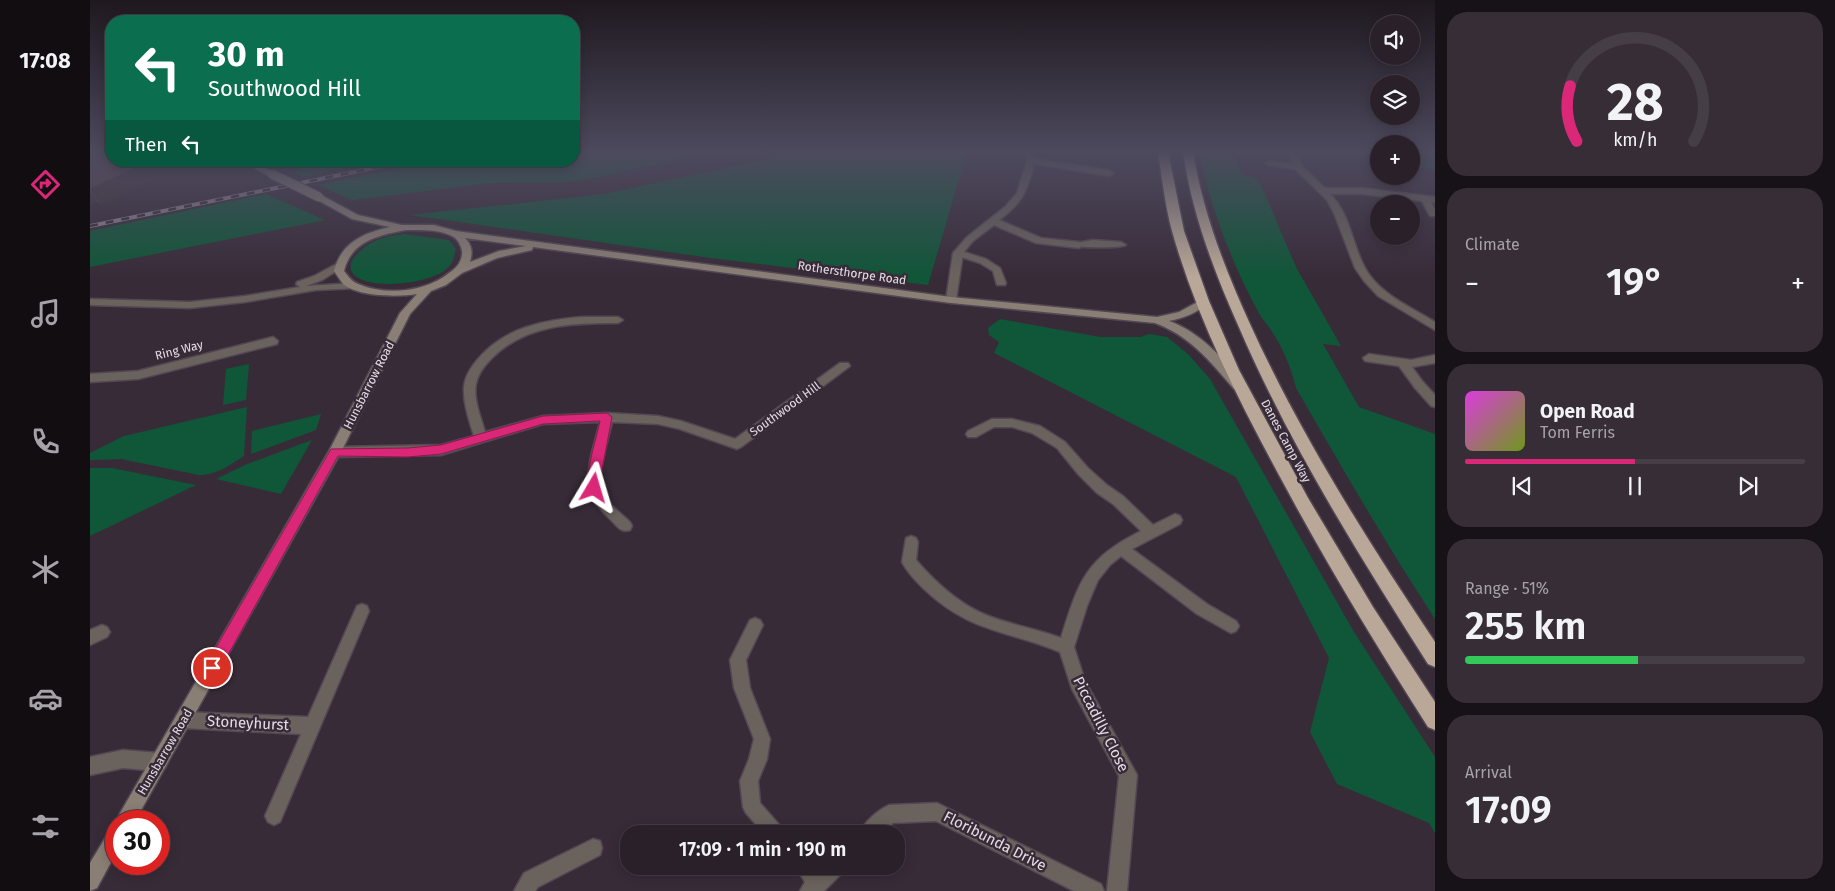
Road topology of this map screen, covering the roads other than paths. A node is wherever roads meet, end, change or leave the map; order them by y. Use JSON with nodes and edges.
{"nodes":[{"id":1,"x":312,"y":194,"type":"edge"},
{"id":2,"x":1021,"y":194,"type":"edge"},
{"id":3,"x":1169,"y":194,"type":"edge"},
{"id":4,"x":1195,"y":194,"type":"edge"},
{"id":5,"x":1327,"y":194,"type":"edge"},
{"id":6,"x":1382,"y":194,"type":"edge"},
{"id":7,"x":1424,"y":199,"type":"junction"},
{"id":8,"x":1435,"y":200,"type":"edge"},
{"id":9,"x":1433,"y":214,"type":"dead end"},
{"id":10,"x":355,"y":217,"type":"junction"},
{"id":11,"x":992,"y":221,"type":"junction"},
{"id":12,"x":406,"y":228,"type":"junction"},
{"id":13,"x":456,"y":234,"type":"junction"},
{"id":14,"x":355,"y":243,"type":"junction"},
{"id":15,"x":1121,"y":245,"type":"dead end"},
{"id":16,"x":544,"y":246,"type":"junction"},
{"id":17,"x":958,"y":253,"type":"junction"},
{"id":18,"x":340,"y":265,"type":"junction"},
{"id":19,"x":460,"y":270,"type":"junction"},
{"id":20,"x":1001,"y":283,"type":"dead end"},
{"id":21,"x":356,"y":286,"type":"junction"},
{"id":22,"x":428,"y":289,"type":"junction"},
{"id":23,"x":282,"y":292,"type":"junction"},
{"id":24,"x":393,"y":292,"type":"junction"},
{"id":25,"x":951,"y":300,"type":"junction"},
{"id":26,"x":1203,"y":302,"type":"junction"},
{"id":27,"x":92,"y":304,"type":"edge"},
{"id":28,"x":405,"y":313,"type":"junction"},
{"id":29,"x":618,"y":320,"type":"dead end"},
{"id":30,"x":1156,"y":320,"type":"junction"},
{"id":31,"x":1435,"y":328,"type":"edge"},
{"id":32,"x":273,"y":341,"type":"dead end"},
{"id":33,"x":1369,"y":358,"type":"dead end"},
{"id":34,"x":1435,"y":359,"type":"edge"},
{"id":35,"x":1402,"y":362,"type":"junction"},
{"id":36,"x":844,"y":366,"type":"dead end"},
{"id":37,"x":90,"y":378,"type":"edge"},
{"id":38,"x":1242,"y":390,"type":"junction"},
{"id":39,"x":1435,"y":403,"type":"edge"},
{"id":40,"x":607,"y":417,"type":"junction"},
{"id":41,"x":972,"y":434,"type":"dead end"},
{"id":42,"x":481,"y":438,"type":"junction"},
{"id":43,"x":335,"y":452,"type":"junction"},
{"id":44,"x":1175,"y":520,"type":"dead end"},
{"id":45,"x":626,"y":526,"type":"dead end"},
{"id":46,"x":1152,"y":533,"type":"junction"},
{"id":47,"x":911,"y":542,"type":"dead end"},
{"id":48,"x":1122,"y":549,"type":"junction"},
{"id":49,"x":362,"y":611,"type":"dead end"},
{"id":50,"x":755,"y":625,"type":"dead end"},
{"id":51,"x":1230,"y":626,"type":"dead end"},
{"id":52,"x":1066,"y":647,"type":"junction"},
{"id":53,"x":1435,"y":658,"type":"edge"},
{"id":54,"x":183,"y":720,"type":"junction"},
{"id":55,"x":1435,"y":720,"type":"edge"},
{"id":56,"x":313,"y":726,"type":"junction"},
{"id":57,"x":159,"y":762,"type":"junction"},
{"id":58,"x":90,"y":766,"type":"edge"},
{"id":59,"x":131,"y":810,"type":"edge"},
{"id":60,"x":274,"y":816,"type":"dead end"},
{"id":61,"x":768,"y":825,"type":"edge"},
{"id":62,"x":877,"y":825,"type":"edge"},
{"id":63,"x":593,"y":848,"type":"dead end"},
{"id":64,"x":105,"y":855,"type":"edge"},
{"id":65,"x":808,"y":875,"type":"edge"},
{"id":66,"x":826,"y":875,"type":"edge"},
{"id":67,"x":90,"y":881,"type":"edge"},
{"id":68,"x":814,"y":887,"type":"edge"},
{"id":69,"x":524,"y":891,"type":"edge"},
{"id":70,"x":1094,"y":891,"type":"edge"},
{"id":71,"x":1117,"y":891,"type":"edge"}],
"edges":[{"from":1,"to":10,"type":"street","bridge":true},
{"from":2,"to":11,"type":"street"},
{"from":3,"to":26,"type":"highway","name":"Danes Camp Way"},
{"from":4,"to":53,"type":"highway","name":"Danes Camp Way"},
{"from":5,"to":31,"type":"street"},
{"from":6,"to":7,"type":"street"},
{"from":7,"to":8,"type":"street"},
{"from":7,"to":9,"type":"street"},
{"from":10,"to":12,"type":"street"},
{"from":10,"to":14,"type":"street"},
{"from":11,"to":15,"type":"street"},
{"from":11,"to":17,"type":"street"},
{"from":12,"to":13,"type":"street","name":"Rothersthorpe Road"},
{"from":12,"to":14,"type":"street","name":"Rothersthorpe Road"},
{"from":13,"to":16,"type":"street","name":"Rothersthorpe Road"},
{"from":13,"to":19,"type":"street"},
{"from":14,"to":18,"type":"street"},
{"from":16,"to":19,"type":"street","name":"Rothersthorpe Road"},
{"from":16,"to":25,"type":"street","name":"Rothersthorpe Road"},
{"from":17,"to":20,"type":"street"},
{"from":17,"to":25,"type":"street"},
{"from":18,"to":21,"type":"street"},
{"from":18,"to":23,"type":"street"},
{"from":19,"to":22,"type":"street","name":"Rothersthorpe Road"},
{"from":21,"to":23,"type":"street"},
{"from":21,"to":24,"type":"street","name":"Rothersthorpe Road"},
{"from":22,"to":24,"type":"street","name":"Rothersthorpe Road"},
{"from":22,"to":28,"type":"street","name":"Hunsbarrow Road"},
{"from":23,"to":27,"type":"street"},
{"from":24,"to":28,"type":"street"},
{"from":25,"to":30,"type":"street","name":"Rothersthorpe Road"},
{"from":26,"to":30,"type":"street","name":"Rothersthorpe Road"},
{"from":26,"to":38,"type":"highway","name":"Danes Camp Way"},
{"from":28,"to":43,"type":"street","name":"Hunsbarrow Road"},
{"from":29,"to":42,"type":"street"},
{"from":30,"to":38,"type":"street","name":"Rothersthorpe Road"},
{"from":32,"to":37,"type":"street","name":"Ring Way"},
{"from":33,"to":35,"type":"street"},
{"from":34,"to":35,"type":"street"},
{"from":35,"to":39,"type":"street"},
{"from":36,"to":40,"type":"street","name":"Southwood Hill"},
{"from":38,"to":55,"type":"highway","name":"Danes Camp Way"},
{"from":40,"to":42,"type":"street","name":"Southwood Hill"},
{"from":40,"to":45,"type":"street"},
{"from":41,"to":46,"type":"street"},
{"from":42,"to":43,"type":"street","name":"Southwood Hill"},
{"from":43,"to":54,"type":"street","name":"Hunsbarrow Road"},
{"from":44,"to":46,"type":"street"},
{"from":46,"to":48,"type":"street"},
{"from":47,"to":52,"type":"street"},
{"from":48,"to":51,"type":"street"},
{"from":48,"to":52,"type":"street"},
{"from":49,"to":56,"type":"street"},
{"from":50,"to":61,"type":"street"},
{"from":52,"to":71,"type":"street","name":"Piccadilly Close"},
{"from":54,"to":56,"type":"street","name":"Stoneyhurst"},
{"from":54,"to":57,"type":"street","name":"Hunsbarrow Road"},
{"from":56,"to":60,"type":"street"},
{"from":57,"to":58,"type":"street"},
{"from":57,"to":59,"type":"street","name":"Hunsbarrow Road"},
{"from":62,"to":70,"type":"street","name":"Floribunda Drive"},
{"from":63,"to":69,"type":"street"},
{"from":64,"to":67,"type":"street"},
{"from":65,"to":68,"type":"street"},
{"from":66,"to":68,"type":"street"}]}
